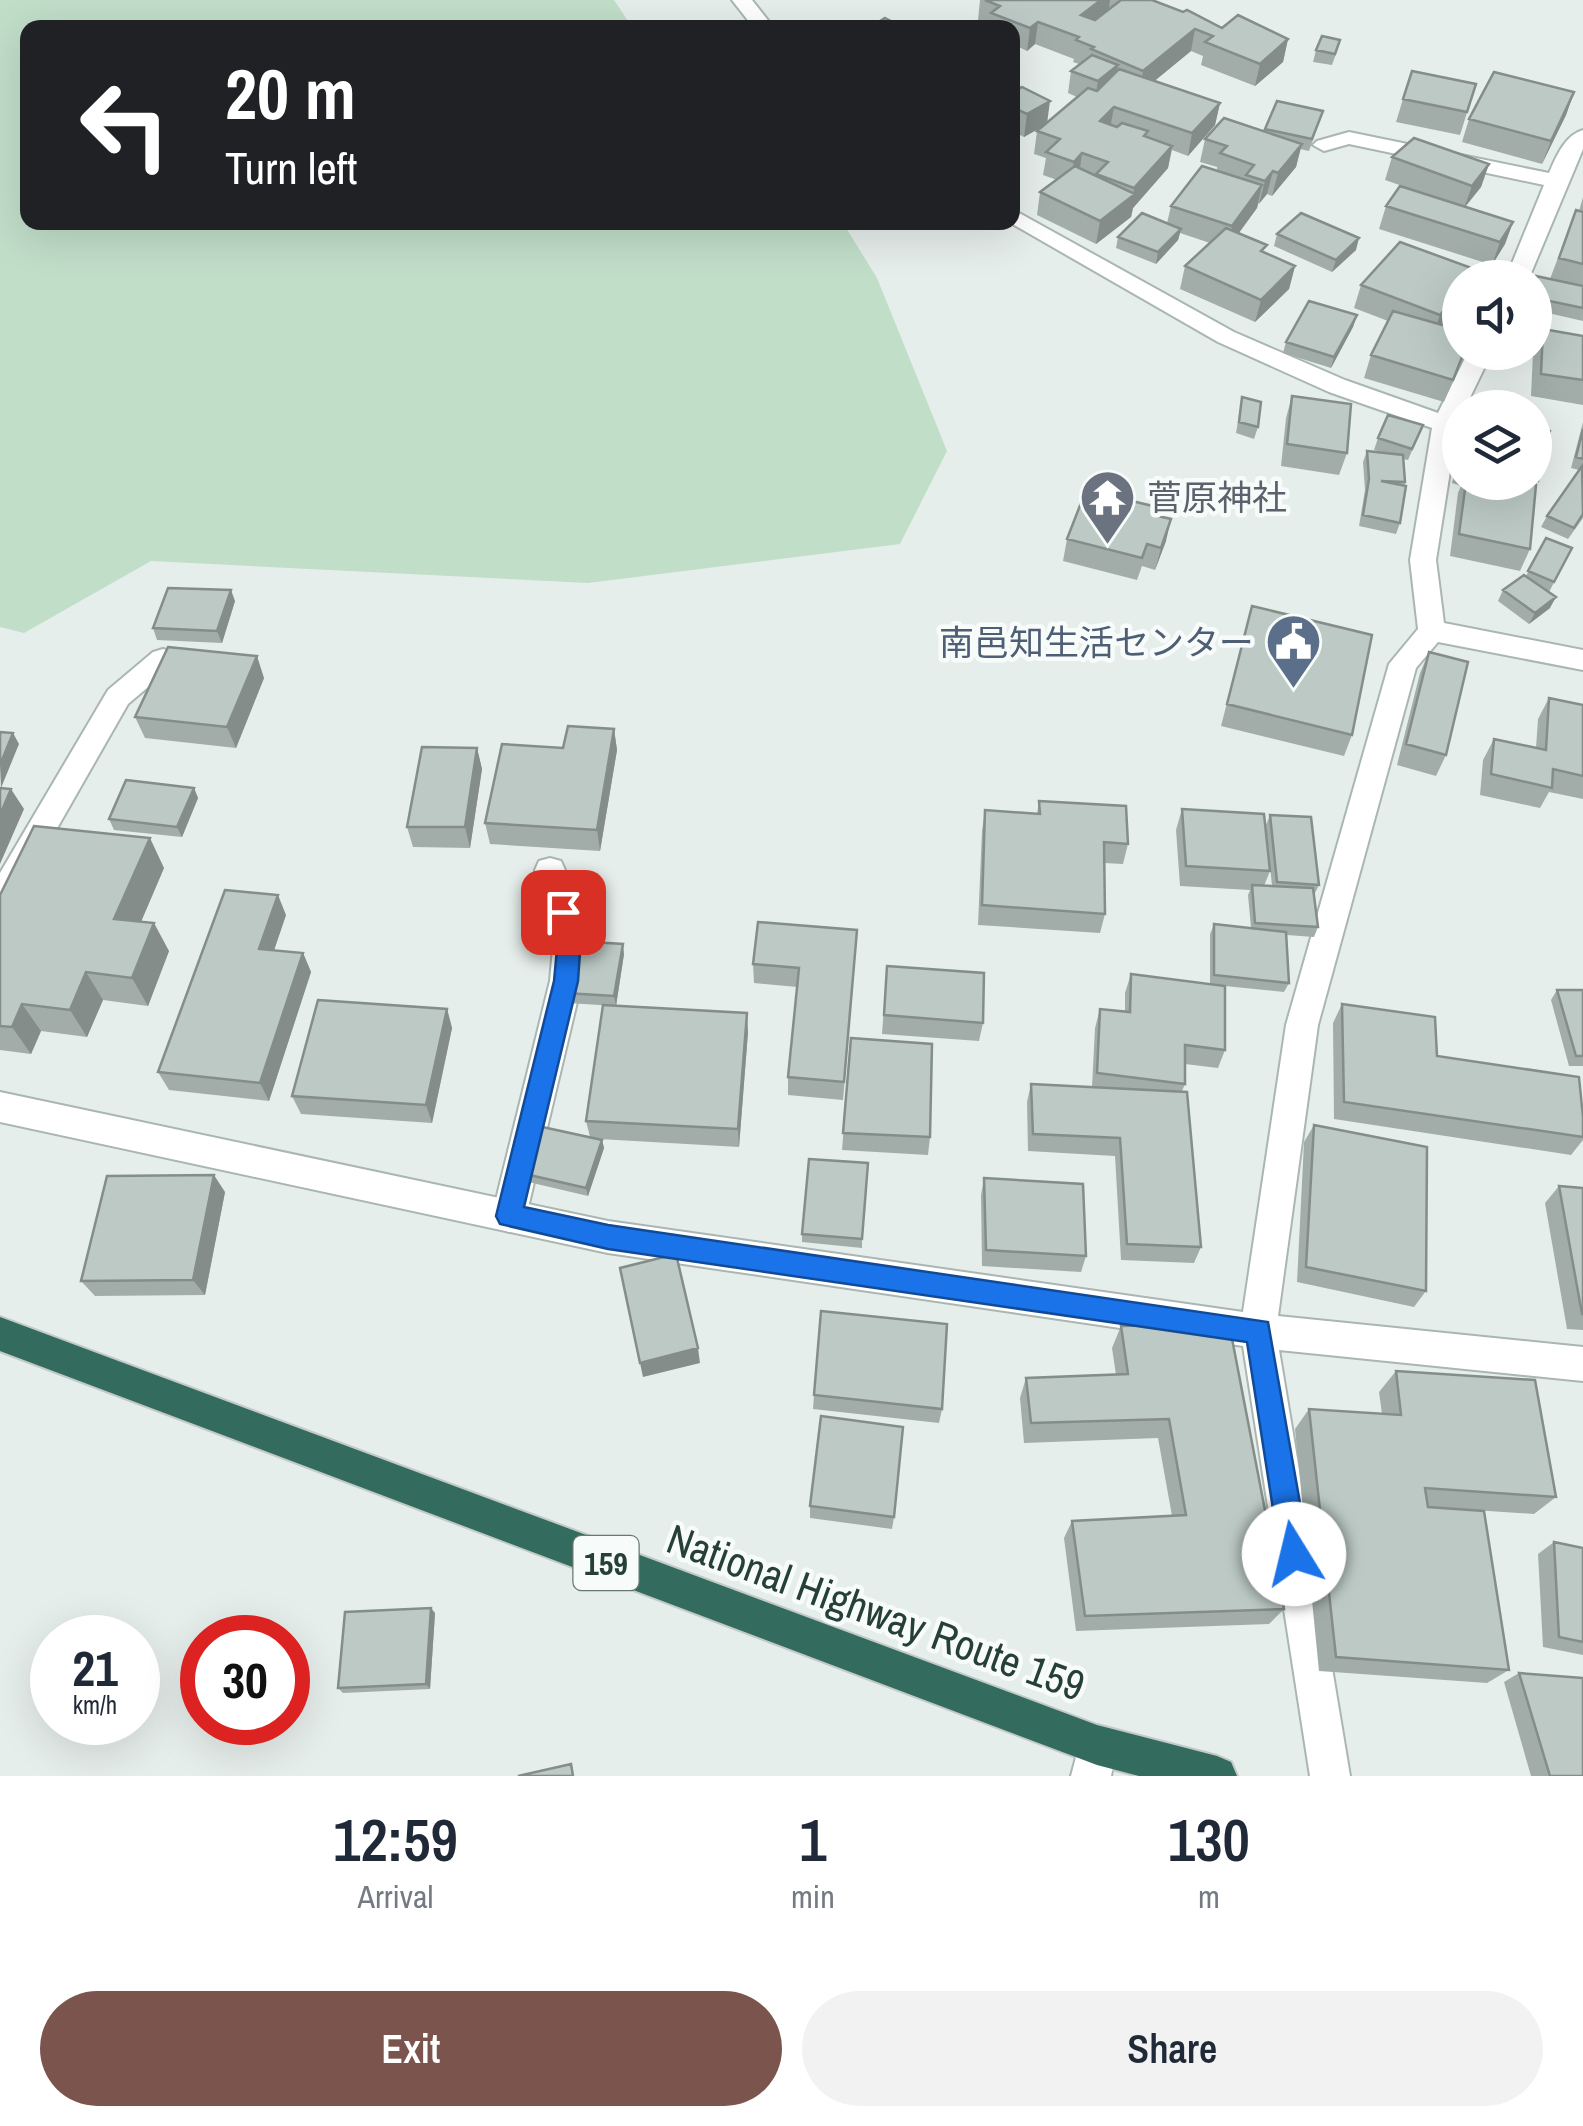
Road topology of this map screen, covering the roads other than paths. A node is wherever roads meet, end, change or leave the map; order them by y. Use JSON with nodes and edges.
{"nodes":[{"id":1,"x":742,"y":0,"type":"edge"},
{"id":2,"x":758,"y":20,"type":"edge"},
{"id":3,"x":1583,"y":136,"type":"edge"},
{"id":4,"x":1324,"y":146,"type":"dead end"},
{"id":5,"x":1568,"y":171,"type":"edge"},
{"id":6,"x":1020,"y":220,"type":"edge"},
{"id":7,"x":1525,"y":260,"type":"edge"},
{"id":8,"x":1442,"y":423,"type":"edge"},
{"id":9,"x":1442,"y":443,"type":"edge"},
{"id":10,"x":1432,"y":631,"type":"junction"},
{"id":11,"x":163,"y":659,"type":"edge"},
{"id":12,"x":1583,"y":660,"type":"edge"},
{"id":13,"x":550,"y":870,"type":"dead end"},
{"id":14,"x":0,"y":900,"type":"edge"},
{"id":15,"x":0,"y":1107,"type":"edge"},
{"id":16,"x":509,"y":1216,"type":"junction"},
{"id":17,"x":1258,"y":1331,"type":"junction"},
{"id":18,"x":0,"y":1334,"type":"edge"},
{"id":19,"x":1583,"y":1364,"type":"edge"},
{"id":20,"x":1094,"y":1760,"type":"edge"},
{"id":21,"x":1217,"y":1776,"type":"edge"},
{"id":22,"x":1330,"y":1776,"type":"edge"}],
"edges":[{"from":1,"to":2,"type":"street"},
{"from":3,"to":5,"type":"street"},
{"from":4,"to":5,"type":"street"},
{"from":5,"to":7,"type":"street"},
{"from":6,"to":8,"type":"street"},
{"from":9,"to":10,"type":"street"},
{"from":10,"to":12,"type":"street"},
{"from":10,"to":17,"type":"street"},
{"from":11,"to":14,"type":"street"},
{"from":13,"to":16,"type":"street"},
{"from":15,"to":16,"type":"street"},
{"from":16,"to":17,"type":"street"},
{"from":17,"to":19,"type":"street"},
{"from":17,"to":22,"type":"street"},
{"from":18,"to":20,"type":"highway","name":"National Highway Route 159","number":"159"},
{"from":20,"to":21,"type":"highway","name":"National Highway Route 159","number":"159"}]}
